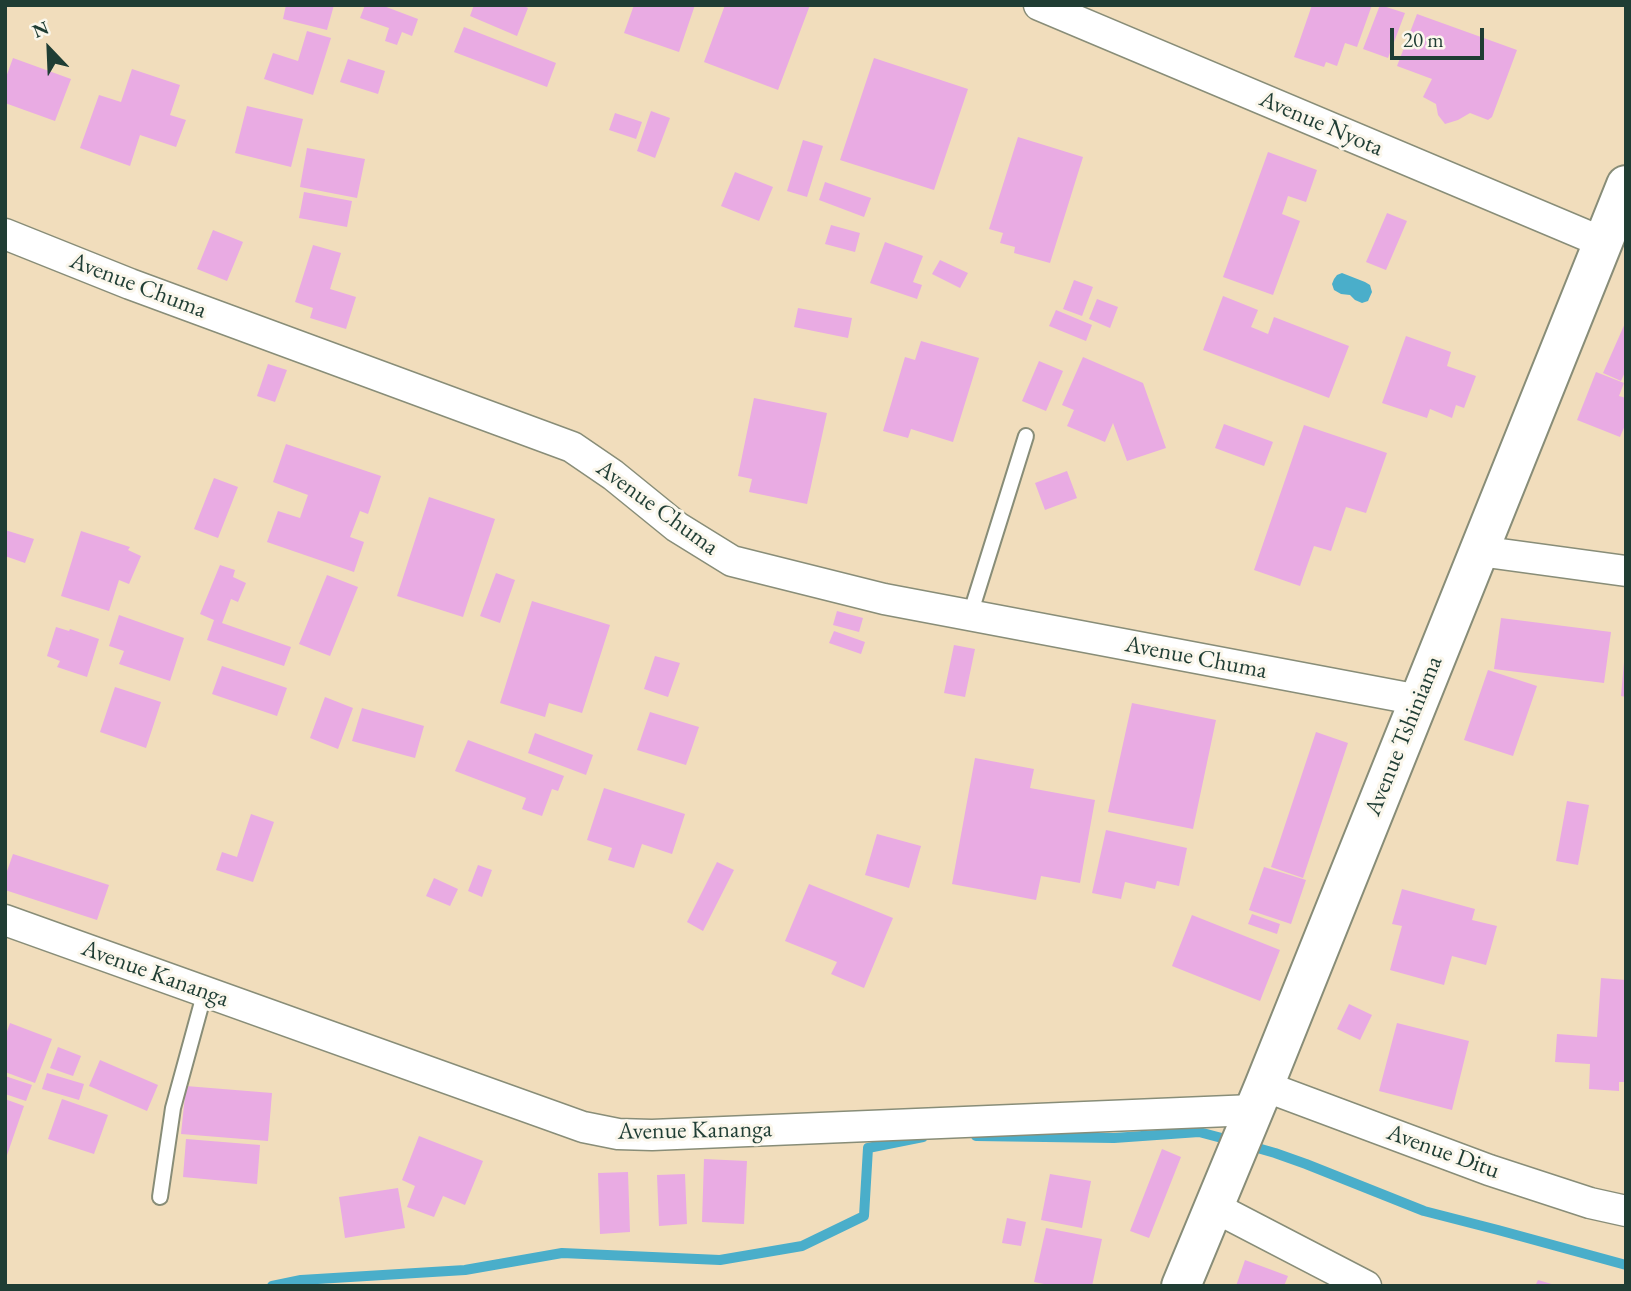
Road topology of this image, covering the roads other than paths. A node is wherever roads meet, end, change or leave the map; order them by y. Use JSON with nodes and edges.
{"nodes":[{"id":1,"x":1039,"y":5,"type":"edge"},
{"id":2,"x":1626,"y":185,"type":"edge"},
{"id":3,"x":5,"y":234,"type":"edge"},
{"id":4,"x":1602,"y":242,"type":"junction"},
{"id":5,"x":1026,"y":436,"type":"dead end"},
{"id":6,"x":1479,"y":551,"type":"junction"},
{"id":7,"x":1626,"y":571,"type":"edge"},
{"id":8,"x":970,"y":615,"type":"junction"},
{"id":9,"x":1419,"y":700,"type":"junction"},
{"id":10,"x":5,"y":920,"type":"edge"},
{"id":11,"x":205,"y":991,"type":"junction"},
{"id":12,"x":1249,"y":1121,"type":"junction"},
{"id":13,"x":160,"y":1197,"type":"dead end"},
{"id":14,"x":1213,"y":1207,"type":"junction"},
{"id":15,"x":1626,"y":1212,"type":"edge"},
{"id":16,"x":1181,"y":1286,"type":"edge"},
{"id":17,"x":1366,"y":1286,"type":"edge"}],
"edges":[{"from":1,"to":4,"type":"street","name":"Avenue Nyota"},
{"from":2,"to":4,"type":"street","name":"Avenue Tshiniama"},
{"from":3,"to":8,"type":"street","name":"Avenue Chuma"},
{"from":4,"to":6,"type":"street","name":"Avenue Tshiniama"},
{"from":5,"to":8,"type":"lane"},
{"from":6,"to":7,"type":"street"},
{"from":6,"to":9,"type":"street","name":"Avenue Tshiniama"},
{"from":8,"to":9,"type":"street","name":"Avenue Chuma"},
{"from":9,"to":12,"type":"street","name":"Avenue Tshiniama"},
{"from":10,"to":11,"type":"street","name":"Avenue Kananga"},
{"from":11,"to":12,"type":"street","name":"Avenue Kananga"},
{"from":11,"to":13,"type":"lane"},
{"from":12,"to":14,"type":"street","name":"Avenue Tshiniama"},
{"from":12,"to":15,"type":"street","name":"Avenue Ditu"},
{"from":14,"to":16,"type":"street","name":"Avenue Tshiniama"},
{"from":14,"to":17,"type":"street"}]}
